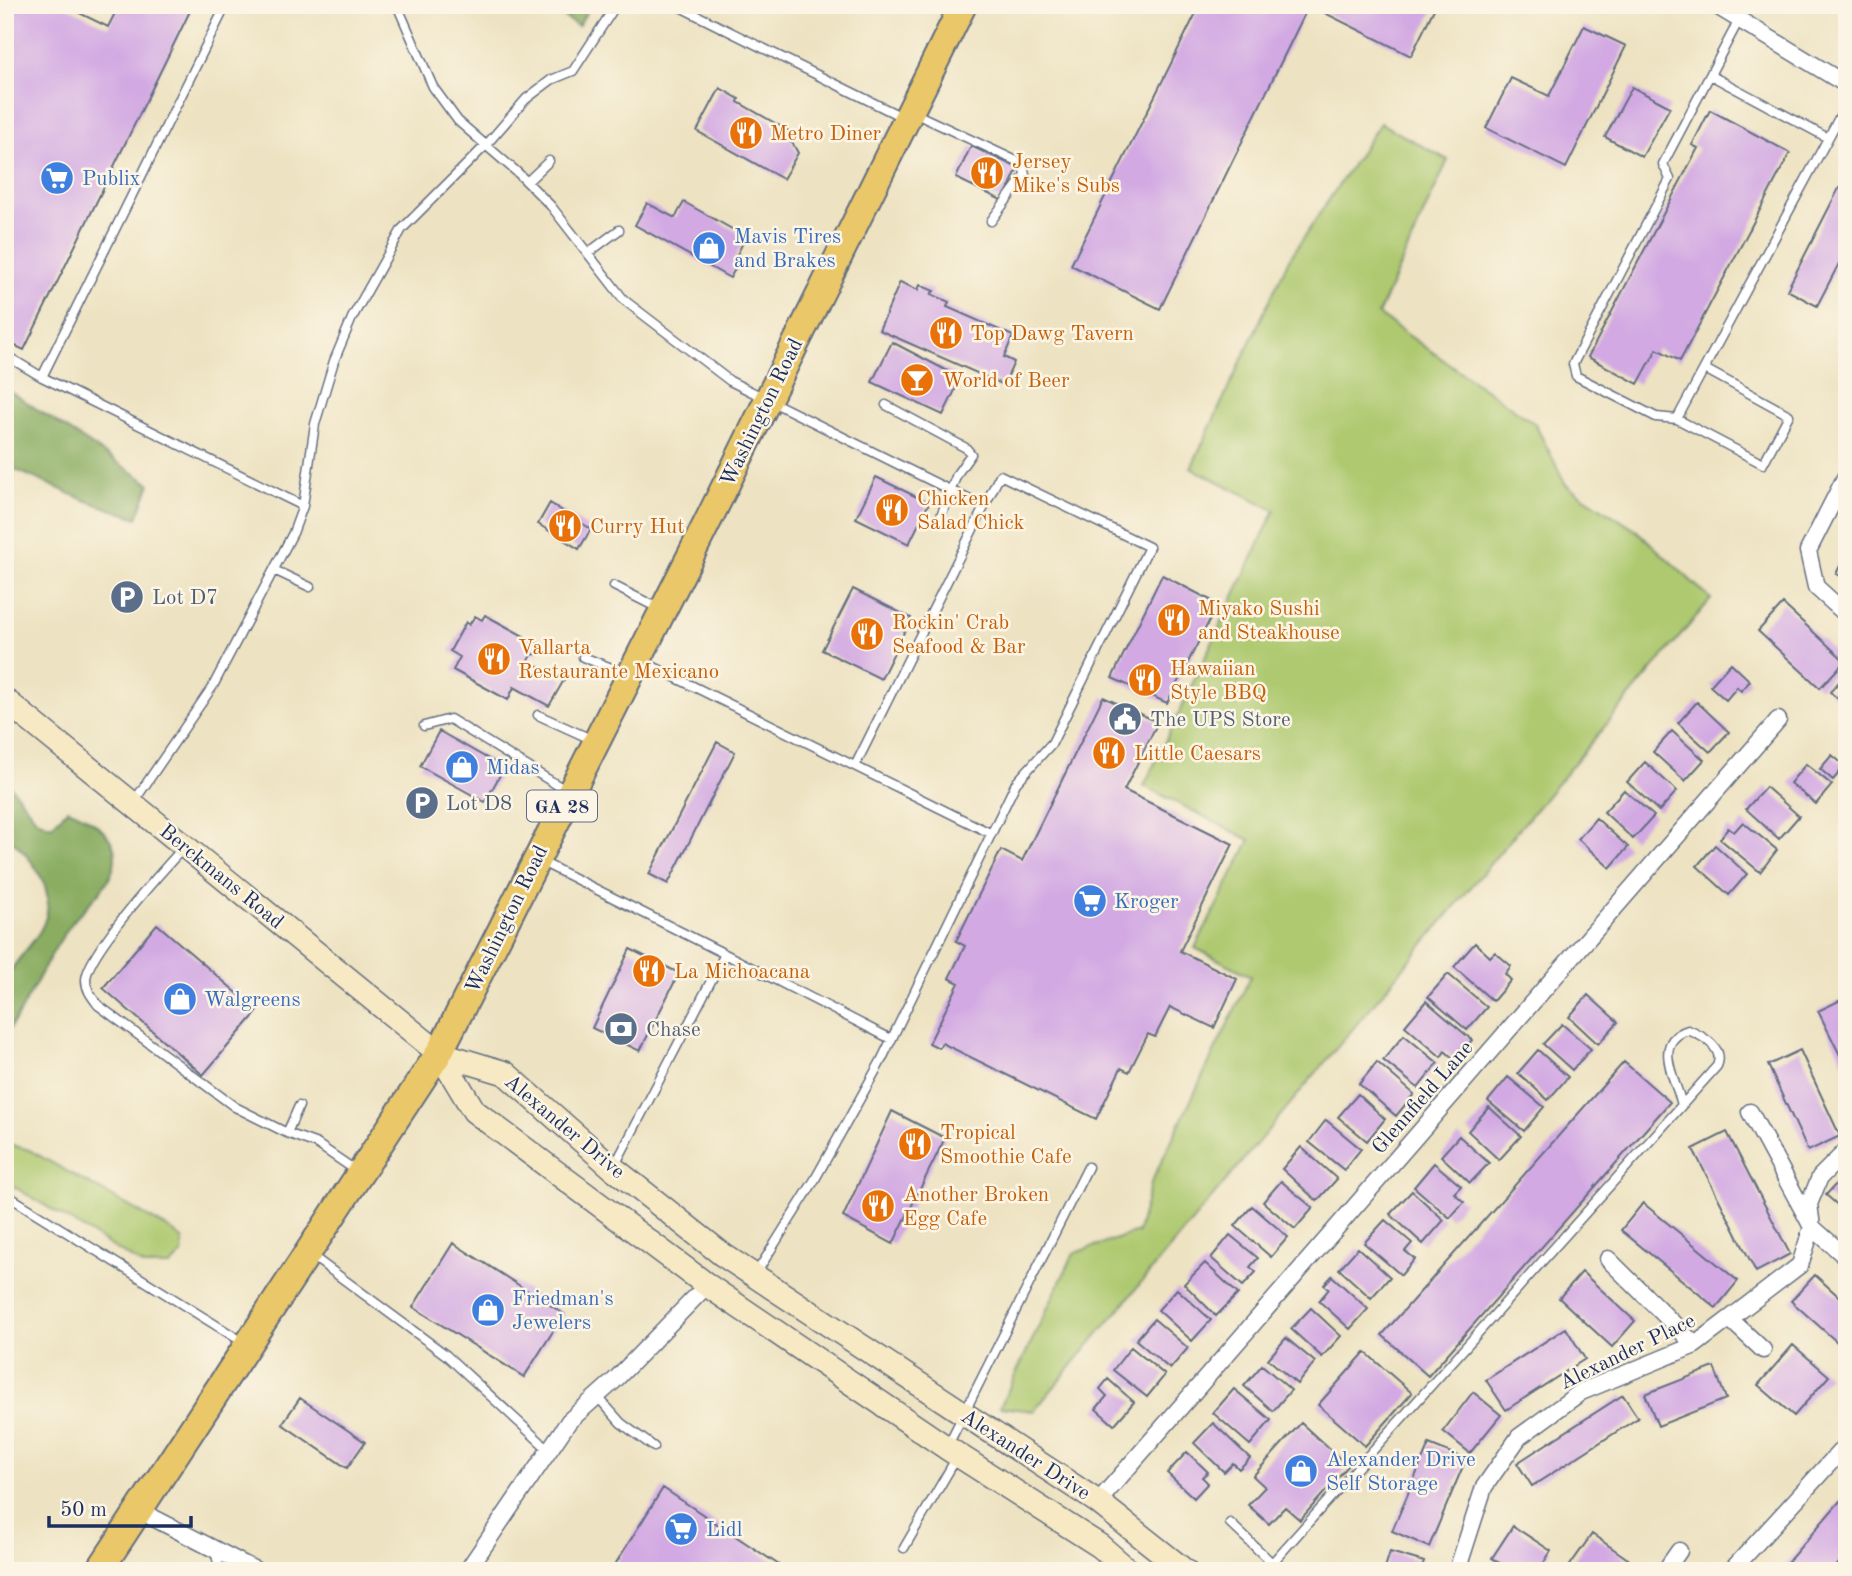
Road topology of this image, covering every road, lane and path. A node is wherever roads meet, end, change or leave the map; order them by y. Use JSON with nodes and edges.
{"nodes":[{"id":1,"x":226,"y":5,"type":"edge"},
{"id":2,"x":397,"y":5,"type":"edge"},
{"id":3,"x":615,"y":5,"type":"edge"},
{"id":4,"x":676,"y":5,"type":"edge"},
{"id":5,"x":963,"y":5,"type":"edge"},
{"id":6,"x":1715,"y":5,"type":"edge"},
{"id":7,"x":1739,"y":20,"type":"junction"},
{"id":8,"x":1710,"y":75,"type":"junction"},
{"id":9,"x":1847,"y":85,"type":"edge"},
{"id":10,"x":1847,"y":103,"type":"edge"},
{"id":11,"x":909,"y":115,"type":"junction"},
{"id":12,"x":1828,"y":138,"type":"junction"},
{"id":13,"x":487,"y":144,"type":"junction"},
{"id":14,"x":549,"y":161,"type":"dead end"},
{"id":15,"x":527,"y":182,"type":"junction"},
{"id":16,"x":991,"y":221,"type":"dead end"},
{"id":17,"x":619,"y":230,"type":"dead end"},
{"id":18,"x":588,"y":253,"type":"junction"},
{"id":19,"x":5,"y":355,"type":"edge"},
{"id":20,"x":1705,"y":369,"type":"junction"},
{"id":21,"x":42,"y":377,"type":"junction"},
{"id":22,"x":767,"y":399,"type":"junction"},
{"id":23,"x":886,"y":405,"type":"dead end"},
{"id":24,"x":1677,"y":419,"type":"junction"},
{"id":25,"x":1847,"y":474,"type":"edge"},
{"id":26,"x":950,"y":491,"type":"junction"},
{"id":27,"x":303,"y":506,"type":"junction"},
{"id":28,"x":984,"y":507,"type":"junction"},
{"id":29,"x":939,"y":521,"type":"dead end"},
{"id":30,"x":274,"y":570,"type":"junction"},
{"id":31,"x":614,"y":586,"type":"dead end"},
{"id":32,"x":310,"y":587,"type":"dead end"},
{"id":33,"x":663,"y":610,"type":"junction"},
{"id":34,"x":1847,"y":615,"type":"edge"},
{"id":35,"x":583,"y":657,"type":"dead end"},
{"id":36,"x":634,"y":667,"type":"junction"},
{"id":37,"x":5,"y":699,"type":"edge"},
{"id":38,"x":538,"y":715,"type":"dead end"},
{"id":39,"x":1777,"y":720,"type":"dead end"},
{"id":40,"x":424,"y":726,"type":"dead end"},
{"id":41,"x":595,"y":741,"type":"junction"},
{"id":42,"x":855,"y":766,"type":"junction"},
{"id":43,"x":569,"y":793,"type":"junction"},
{"id":44,"x":133,"y":803,"type":"junction"},
{"id":45,"x":990,"y":833,"type":"junction"},
{"id":46,"x":185,"y":845,"type":"junction"},
{"id":47,"x":536,"y":859,"type":"junction"},
{"id":48,"x":725,"y":954,"type":"junction"},
{"id":49,"x":891,"y":1039,"type":"junction"},
{"id":50,"x":439,"y":1054,"type":"junction"},
{"id":51,"x":1682,"y":1105,"type":"junction"},
{"id":52,"x":299,"y":1106,"type":"dead end"},
{"id":53,"x":1750,"y":1112,"type":"dead end"},
{"id":54,"x":287,"y":1133,"type":"junction"},
{"id":55,"x":1847,"y":1150,"type":"edge"},
{"id":56,"x":1088,"y":1167,"type":"dead end"},
{"id":57,"x":613,"y":1168,"type":"junction"},
{"id":58,"x":360,"y":1174,"type":"junction"},
{"id":59,"x":5,"y":1194,"type":"edge"},
{"id":60,"x":1812,"y":1227,"type":"junction"},
{"id":61,"x":308,"y":1253,"type":"junction"},
{"id":62,"x":1847,"y":1258,"type":"edge"},
{"id":63,"x":1608,"y":1259,"type":"dead end"},
{"id":64,"x":754,"y":1276,"type":"junction"},
{"id":65,"x":707,"y":1285,"type":"junction"},
{"id":66,"x":1731,"y":1320,"type":"junction"},
{"id":67,"x":247,"y":1345,"type":"junction"},
{"id":68,"x":1695,"y":1345,"type":"junction"},
{"id":69,"x":1763,"y":1350,"type":"dead end"},
{"id":70,"x":597,"y":1396,"type":"junction"},
{"id":71,"x":964,"y":1413,"type":"junction"},
{"id":72,"x":1847,"y":1444,"type":"edge"},
{"id":73,"x":654,"y":1447,"type":"dead end"},
{"id":74,"x":548,"y":1449,"type":"junction"},
{"id":75,"x":952,"y":1451,"type":"junction"},
{"id":76,"x":1098,"y":1502,"type":"junction"},
{"id":77,"x":138,"y":1510,"type":"junction"},
{"id":78,"x":1230,"y":1523,"type":"dead end"},
{"id":79,"x":904,"y":1548,"type":"dead end"},
{"id":80,"x":215,"y":1551,"type":"junction"},
{"id":81,"x":1679,"y":1551,"type":"dead end"},
{"id":82,"x":1272,"y":1563,"type":"junction"},
{"id":83,"x":108,"y":1567,"type":"edge"},
{"id":84,"x":220,"y":1571,"type":"edge"},
{"id":85,"x":257,"y":1571,"type":"edge"},
{"id":86,"x":467,"y":1571,"type":"edge"},
{"id":87,"x":1129,"y":1571,"type":"edge"},
{"id":88,"x":1185,"y":1571,"type":"edge"},
{"id":89,"x":1263,"y":1571,"type":"edge"},
{"id":90,"x":1457,"y":1571,"type":"edge"},
{"id":91,"x":1665,"y":1571,"type":"edge"},
{"id":92,"x":1731,"y":1571,"type":"edge"}],
"edges":[{"from":1,"to":21,"type":"lane"},
{"from":2,"to":13,"type":"lane"},
{"from":3,"to":13,"type":"lane"},
{"from":4,"to":11,"type":"lane"},
{"from":5,"to":11,"type":"main road","name":"Washington Road","number":"GA 28"},
{"from":6,"to":7,"type":"street"},
{"from":7,"to":8,"type":"lane"},
{"from":7,"to":9,"type":"street"},
{"from":8,"to":12,"type":"lane"},
{"from":8,"to":24,"type":"lane"},
{"from":10,"to":12,"type":"lane"},
{"from":11,"to":16,"type":"lane"},
{"from":11,"to":22,"type":"main road","name":"Washington Road","number":"GA 28"},
{"from":12,"to":20,"type":"lane"},
{"from":13,"to":15,"type":"lane"},
{"from":13,"to":27,"type":"lane"},
{"from":14,"to":15,"type":"lane"},
{"from":15,"to":18,"type":"lane"},
{"from":17,"to":18,"type":"lane"},
{"from":18,"to":22,"type":"lane"},
{"from":19,"to":21,"type":"lane"},
{"from":20,"to":24,"type":"lane"},
{"from":20,"to":24,"type":"lane"},
{"from":21,"to":27,"type":"lane"},
{"from":22,"to":26,"type":"lane"},
{"from":22,"to":33,"type":"main road","name":"Washington Road","number":"GA 28"},
{"from":23,"to":26,"type":"lane"},
{"from":25,"to":34,"type":"street"},
{"from":26,"to":28,"type":"lane"},
{"from":26,"to":29,"type":"lane"},
{"from":27,"to":30,"type":"lane"},
{"from":28,"to":42,"type":"lane"},
{"from":28,"to":45,"type":"lane"},
{"from":30,"to":32,"type":"lane"},
{"from":30,"to":44,"type":"lane"},
{"from":31,"to":33,"type":"lane"},
{"from":33,"to":36,"type":"main road","name":"Washington Road","number":"GA 28"},
{"from":35,"to":36,"type":"lane"},
{"from":36,"to":41,"type":"main road","name":"Washington Road","number":"GA 28"},
{"from":36,"to":42,"type":"lane"},
{"from":37,"to":44,"type":"main road","name":"Berckmans Road"},
{"from":38,"to":41,"type":"lane"},
{"from":39,"to":76,"type":"street","name":"Glennfield Lane"},
{"from":40,"to":43,"type":"lane"},
{"from":41,"to":43,"type":"main road","name":"Washington Road","number":"GA 28"},
{"from":42,"to":45,"type":"lane"},
{"from":43,"to":47,"type":"main road","name":"Washington Road","number":"GA 28"},
{"from":44,"to":46,"type":"main road","name":"Berckmans Road"},
{"from":45,"to":49,"type":"lane"},
{"from":46,"to":50,"type":"main road","name":"Berckmans Road"},
{"from":46,"to":54,"type":"lane"},
{"from":47,"to":48,"type":"lane"},
{"from":47,"to":50,"type":"main road","name":"Washington Road","number":"GA 28"},
{"from":48,"to":49,"type":"lane"},
{"from":48,"to":57,"type":"lane"},
{"from":49,"to":64,"type":"lane"},
{"from":50,"to":57,"type":"main road","name":"Alexander Drive"},
{"from":50,"to":58,"type":"main road","name":"Washington Road","number":"GA 28"},
{"from":50,"to":65,"type":"main road","name":"Alexander Drive"},
{"from":51,"to":51,"type":"lane"},
{"from":51,"to":82,"type":"lane"},
{"from":52,"to":54,"type":"lane"},
{"from":53,"to":60,"type":"street"},
{"from":54,"to":58,"type":"lane"},
{"from":55,"to":60,"type":"street","name":"Alexander Place"},
{"from":56,"to":71,"type":"lane"},
{"from":57,"to":64,"type":"main road","name":"Alexander Drive"},
{"from":58,"to":61,"type":"main road","name":"Washington Road","number":"GA 28"},
{"from":59,"to":67,"type":"lane"},
{"from":60,"to":62,"type":"street"},
{"from":60,"to":66,"type":"street","name":"Alexander Place"},
{"from":61,"to":67,"type":"main road","name":"Washington Road","number":"GA 28"},
{"from":61,"to":74,"type":"lane"},
{"from":63,"to":68,"type":"street"},
{"from":64,"to":71,"type":"main road","name":"Alexander Drive"},
{"from":65,"to":70,"type":"street"},
{"from":65,"to":75,"type":"main road","name":"Alexander Drive"},
{"from":66,"to":68,"type":"street","name":"Alexander Place"},
{"from":66,"to":69,"type":"street"},
{"from":67,"to":77,"type":"main road","name":"Washington Road","number":"GA 28"},
{"from":68,"to":90,"type":"street","name":"Alexander Place"},
{"from":70,"to":73,"type":"lane"},
{"from":70,"to":74,"type":"street"},
{"from":71,"to":75,"type":"lane"},
{"from":71,"to":76,"type":"main road","name":"Alexander Drive"},
{"from":72,"to":92,"type":"street"},
{"from":74,"to":86,"type":"street"},
{"from":75,"to":79,"type":"lane"},
{"from":75,"to":87,"type":"main road","name":"Alexander Drive"},
{"from":76,"to":88,"type":"main road","name":"Alexander Drive"},
{"from":77,"to":80,"type":"street"},
{"from":77,"to":83,"type":"main road","name":"Washington Road","number":"GA 28"},
{"from":78,"to":82,"type":"lane"},
{"from":80,"to":84,"type":"lane"},
{"from":80,"to":85,"type":"street"},
{"from":81,"to":91,"type":"street"},
{"from":82,"to":89,"type":"lane"}]}
